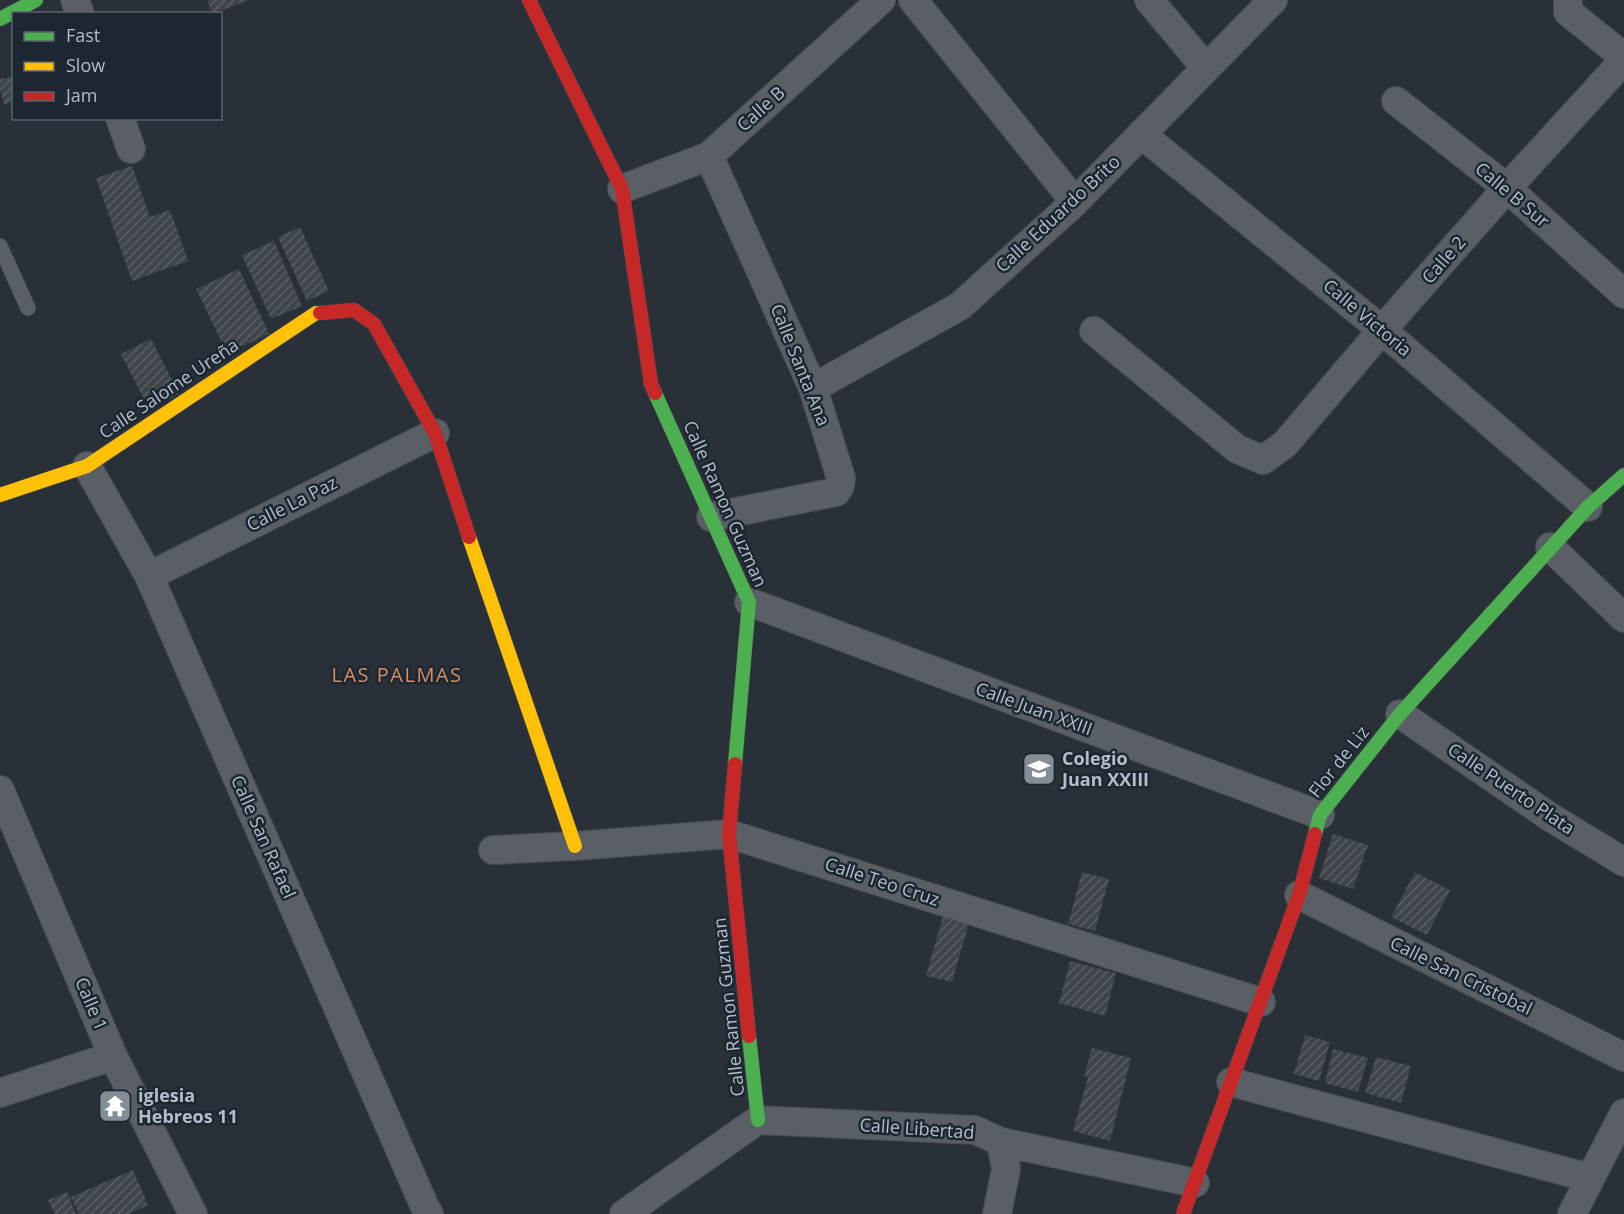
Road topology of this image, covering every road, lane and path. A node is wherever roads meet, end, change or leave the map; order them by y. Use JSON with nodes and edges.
{"nodes":[{"id":1,"x":36,"y":0,"type":"edge"},
{"id":2,"x":529,"y":0,"type":"edge"},
{"id":3,"x":881,"y":0,"type":"edge"},
{"id":4,"x":913,"y":0,"type":"edge"},
{"id":5,"x":1149,"y":0,"type":"edge"},
{"id":6,"x":1273,"y":0,"type":"edge"},
{"id":7,"x":1567,"y":1,"type":"edge"},
{"id":8,"x":13,"y":12,"type":"edge"},
{"id":9,"x":1624,"y":58,"type":"edge"},
{"id":10,"x":1206,"y":68,"type":"junction"},
{"id":11,"x":1396,"y":101,"type":"dead end"},
{"id":12,"x":121,"y":120,"type":"edge"},
{"id":13,"x":1141,"y":134,"type":"junction"},
{"id":14,"x":131,"y":149,"type":"dead end"},
{"id":15,"x":710,"y":156,"type":"junction"},
{"id":16,"x":1508,"y":188,"type":"junction"},
{"id":17,"x":622,"y":189,"type":"junction"},
{"id":18,"x":1075,"y":202,"type":"junction"},
{"id":19,"x":0,"y":246,"type":"edge"},
{"id":20,"x":1624,"y":294,"type":"edge"},
{"id":21,"x":28,"y":308,"type":"dead end"},
{"id":22,"x":1094,"y":330,"type":"dead end"},
{"id":23,"x":1382,"y":330,"type":"junction"},
{"id":24,"x":813,"y":388,"type":"junction"},
{"id":25,"x":435,"y":433,"type":"junction"},
{"id":26,"x":87,"y":466,"type":"junction"},
{"id":27,"x":1624,"y":475,"type":"edge"},
{"id":28,"x":0,"y":495,"type":"edge"},
{"id":29,"x":1588,"y":507,"type":"junction"},
{"id":30,"x":711,"y":517,"type":"junction"},
{"id":31,"x":1550,"y":548,"type":"junction"},
{"id":32,"x":149,"y":576,"type":"junction"},
{"id":33,"x":749,"y":602,"type":"junction"},
{"id":34,"x":1624,"y":618,"type":"edge"},
{"id":35,"x":1400,"y":714,"type":"junction"},
{"id":36,"x":0,"y":790,"type":"edge"},
{"id":37,"x":1320,"y":815,"type":"junction"},
{"id":38,"x":729,"y":834,"type":"junction"},
{"id":39,"x":575,"y":846,"type":"junction"},
{"id":40,"x":493,"y":850,"type":"dead end"},
{"id":41,"x":1624,"y":862,"type":"edge"},
{"id":42,"x":1299,"y":895,"type":"junction"},
{"id":43,"x":1261,"y":1002,"type":"junction"},
{"id":44,"x":113,"y":1056,"type":"junction"},
{"id":45,"x":1624,"y":1057,"type":"edge"},
{"id":46,"x":1231,"y":1082,"type":"junction"},
{"id":47,"x":0,"y":1093,"type":"edge"},
{"id":48,"x":1624,"y":1113,"type":"edge"},
{"id":49,"x":758,"y":1120,"type":"junction"},
{"id":50,"x":1001,"y":1142,"type":"junction"},
{"id":51,"x":1590,"y":1179,"type":"junction"},
{"id":52,"x":1195,"y":1183,"type":"junction"},
{"id":53,"x":193,"y":1214,"type":"edge"},
{"id":54,"x":429,"y":1214,"type":"edge"},
{"id":55,"x":624,"y":1214,"type":"edge"},
{"id":56,"x":997,"y":1214,"type":"edge"},
{"id":57,"x":1183,"y":1214,"type":"edge"},
{"id":58,"x":1572,"y":1214,"type":"edge"}],
"edges":[{"from":1,"to":8,"type":"street"},
{"from":2,"to":17,"type":"street","name":"Calle Ramon Guzman"},
{"from":3,"to":15,"type":"street","name":"Calle B"},
{"from":4,"to":18,"type":"street"},
{"from":5,"to":10,"type":"street"},
{"from":6,"to":10,"type":"street","name":"Calle Eduardo Brito"},
{"from":7,"to":9,"type":"street"},
{"from":9,"to":16,"type":"street","name":"Calle 2"},
{"from":10,"to":13,"type":"street","name":"Calle Eduardo Brito"},
{"from":11,"to":16,"type":"street","name":"Calle B Sur"},
{"from":12,"to":14,"type":"street"},
{"from":13,"to":18,"type":"street","name":"Calle Eduardo Brito"},
{"from":13,"to":23,"type":"street","name":"Calle Victoria"},
{"from":15,"to":17,"type":"street","name":"Calle B"},
{"from":15,"to":24,"type":"street","name":"Calle Santa Ana"},
{"from":16,"to":20,"type":"street","name":"Calle B Sur"},
{"from":16,"to":23,"type":"street","name":"Calle 2"},
{"from":17,"to":30,"type":"street","name":"Calle Ramon Guzman"},
{"from":18,"to":24,"type":"street","name":"Calle Eduardo Brito"},
{"from":19,"to":21,"type":"lane"},
{"from":22,"to":23,"type":"street","name":"Calle 2"},
{"from":23,"to":29,"type":"street","name":"Calle Victoria"},
{"from":24,"to":30,"type":"street","name":"Calle Santa Ana"},
{"from":25,"to":26,"type":"street","name":"Calle Salome Ureña"},
{"from":25,"to":32,"type":"street","name":"Calle La Paz"},
{"from":25,"to":39,"type":"street"},
{"from":26,"to":28,"type":"street","name":"Calle Salome Ureña"},
{"from":26,"to":32,"type":"street","name":"Calle San Rafael"},
{"from":27,"to":29,"type":"street","name":"Flor de Liz"},
{"from":29,"to":31,"type":"street","name":"Flor de Liz"},
{"from":30,"to":33,"type":"street","name":"Calle Ramon Guzman"},
{"from":31,"to":34,"type":"street"},
{"from":31,"to":35,"type":"street","name":"Flor de Liz"},
{"from":32,"to":54,"type":"street","name":"Calle San Rafael"},
{"from":33,"to":37,"type":"street","name":"Calle Juan XXIII"},
{"from":33,"to":38,"type":"street","name":"Calle Ramon Guzman"},
{"from":35,"to":37,"type":"street","name":"Flor de Liz"},
{"from":35,"to":41,"type":"street","name":"Calle Puerto Plata"},
{"from":36,"to":44,"type":"street","name":"Calle 1"},
{"from":37,"to":42,"type":"street","name":"Flor de Liz"},
{"from":38,"to":39,"type":"street","name":"Calle Teo Cruz"},
{"from":38,"to":43,"type":"street","name":"Calle Teo Cruz"},
{"from":38,"to":49,"type":"street","name":"Calle Ramon Guzman"},
{"from":39,"to":40,"type":"street","name":"Calle Teo Cruz"},
{"from":42,"to":43,"type":"street","name":"Flor de Liz"},
{"from":42,"to":45,"type":"street","name":"Calle San Cristobal"},
{"from":43,"to":46,"type":"street","name":"Flor de Liz"},
{"from":44,"to":47,"type":"street"},
{"from":44,"to":53,"type":"street","name":"Calle 1"},
{"from":46,"to":51,"type":"street"},
{"from":46,"to":52,"type":"street","name":"Flor de Liz"},
{"from":48,"to":51,"type":"street"},
{"from":49,"to":50,"type":"street","name":"Calle Libertad"},
{"from":49,"to":55,"type":"street"},
{"from":50,"to":52,"type":"street","name":"Calle Libertad"},
{"from":50,"to":56,"type":"street"},
{"from":51,"to":58,"type":"street"},
{"from":52,"to":57,"type":"street","name":"Flor de Liz"}]}
